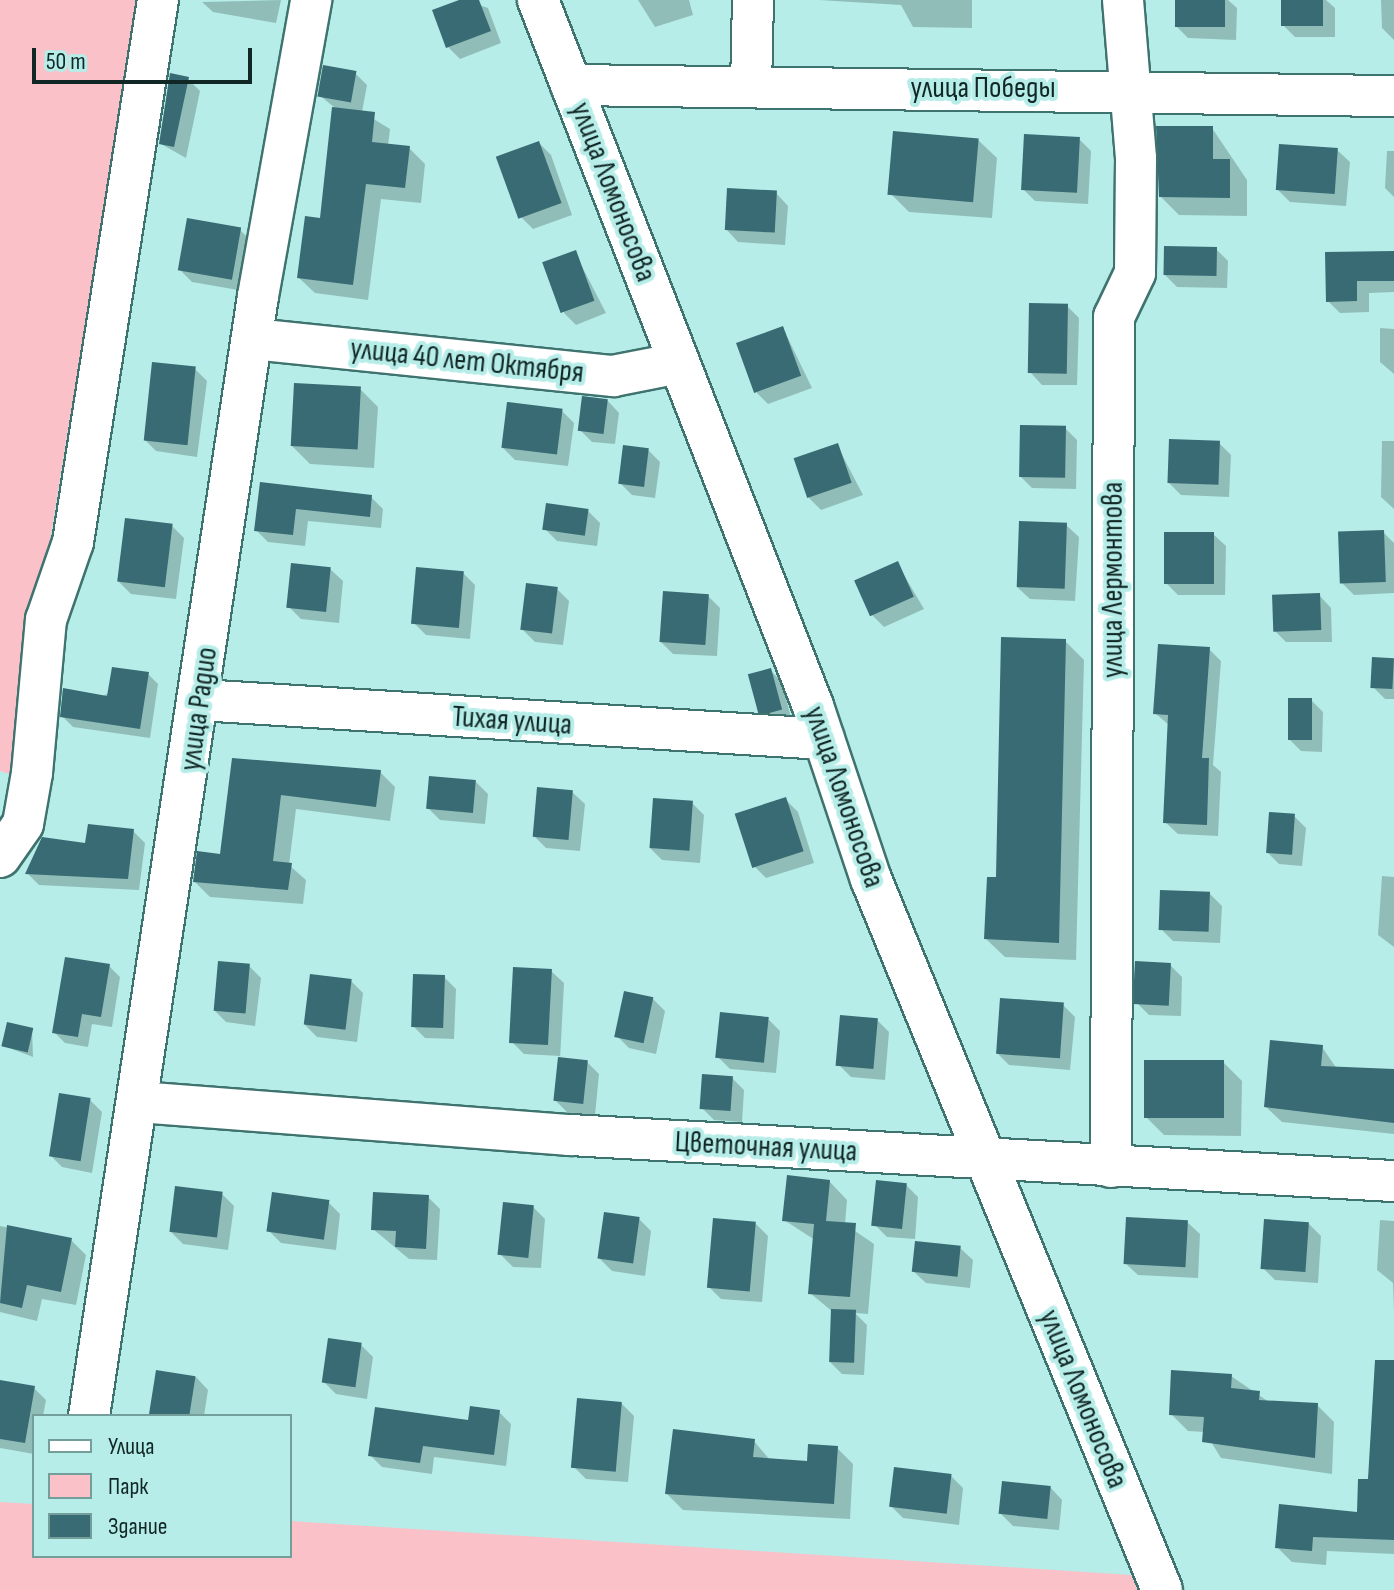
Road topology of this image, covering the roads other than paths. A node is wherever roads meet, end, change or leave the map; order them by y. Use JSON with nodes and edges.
{"nodes":[{"id":1,"x":158,"y":0,"type":"edge"},
{"id":2,"x":538,"y":0,"type":"edge"},
{"id":3,"x":753,"y":0,"type":"edge"},
{"id":4,"x":1123,"y":0,"type":"edge"},
{"id":5,"x":311,"y":1,"type":"edge"},
{"id":6,"x":571,"y":85,"type":"junction"},
{"id":7,"x":751,"y":87,"type":"junction"},
{"id":8,"x":1132,"y":89,"type":"junction"},
{"id":9,"x":1394,"y":96,"type":"edge"},
{"id":10,"x":253,"y":339,"type":"junction"},
{"id":11,"x":679,"y":363,"type":"junction"},
{"id":12,"x":200,"y":700,"type":"junction"},
{"id":13,"x":824,"y":739,"type":"junction"},
{"id":14,"x":0,"y":857,"type":"edge"},
{"id":15,"x":139,"y":1102,"type":"junction"},
{"id":16,"x":986,"y":1160,"type":"junction"},
{"id":17,"x":1111,"y":1167,"type":"junction"},
{"id":18,"x":1394,"y":1181,"type":"edge"},
{"id":19,"x":89,"y":1414,"type":"edge"},
{"id":20,"x":1162,"y":1590,"type":"edge"}],
"edges":[{"from":1,"to":14,"type":"street"},
{"from":2,"to":6,"type":"street","name":"улица Ломоносова"},
{"from":3,"to":7,"type":"street"},
{"from":4,"to":8,"type":"street","name":"улица Лермонтова"},
{"from":5,"to":10,"type":"street","name":"улица Радио"},
{"from":6,"to":7,"type":"street","name":"улица Победы"},
{"from":6,"to":11,"type":"street","name":"улица Ломоносова"},
{"from":7,"to":8,"type":"street","name":"улица Победы"},
{"from":8,"to":9,"type":"street","name":"улица Победы"},
{"from":8,"to":17,"type":"street","name":"улица Лермонтова"},
{"from":10,"to":11,"type":"street","name":"улица 40 лет Октября"},
{"from":10,"to":12,"type":"street","name":"улица Радио"},
{"from":11,"to":13,"type":"street","name":"улица Ломоносова"},
{"from":12,"to":13,"type":"street","name":"Тихая улица"},
{"from":12,"to":15,"type":"street","name":"улица Радио"},
{"from":13,"to":16,"type":"street","name":"улица Ломоносова"},
{"from":15,"to":16,"type":"street","name":"Цветочная улица"},
{"from":15,"to":19,"type":"street","name":"улица Радио"},
{"from":16,"to":17,"type":"street","name":"Цветочная улица"},
{"from":16,"to":20,"type":"street","name":"улица Ломоносова"},
{"from":17,"to":18,"type":"street","name":"Цветочная улица"}]}
